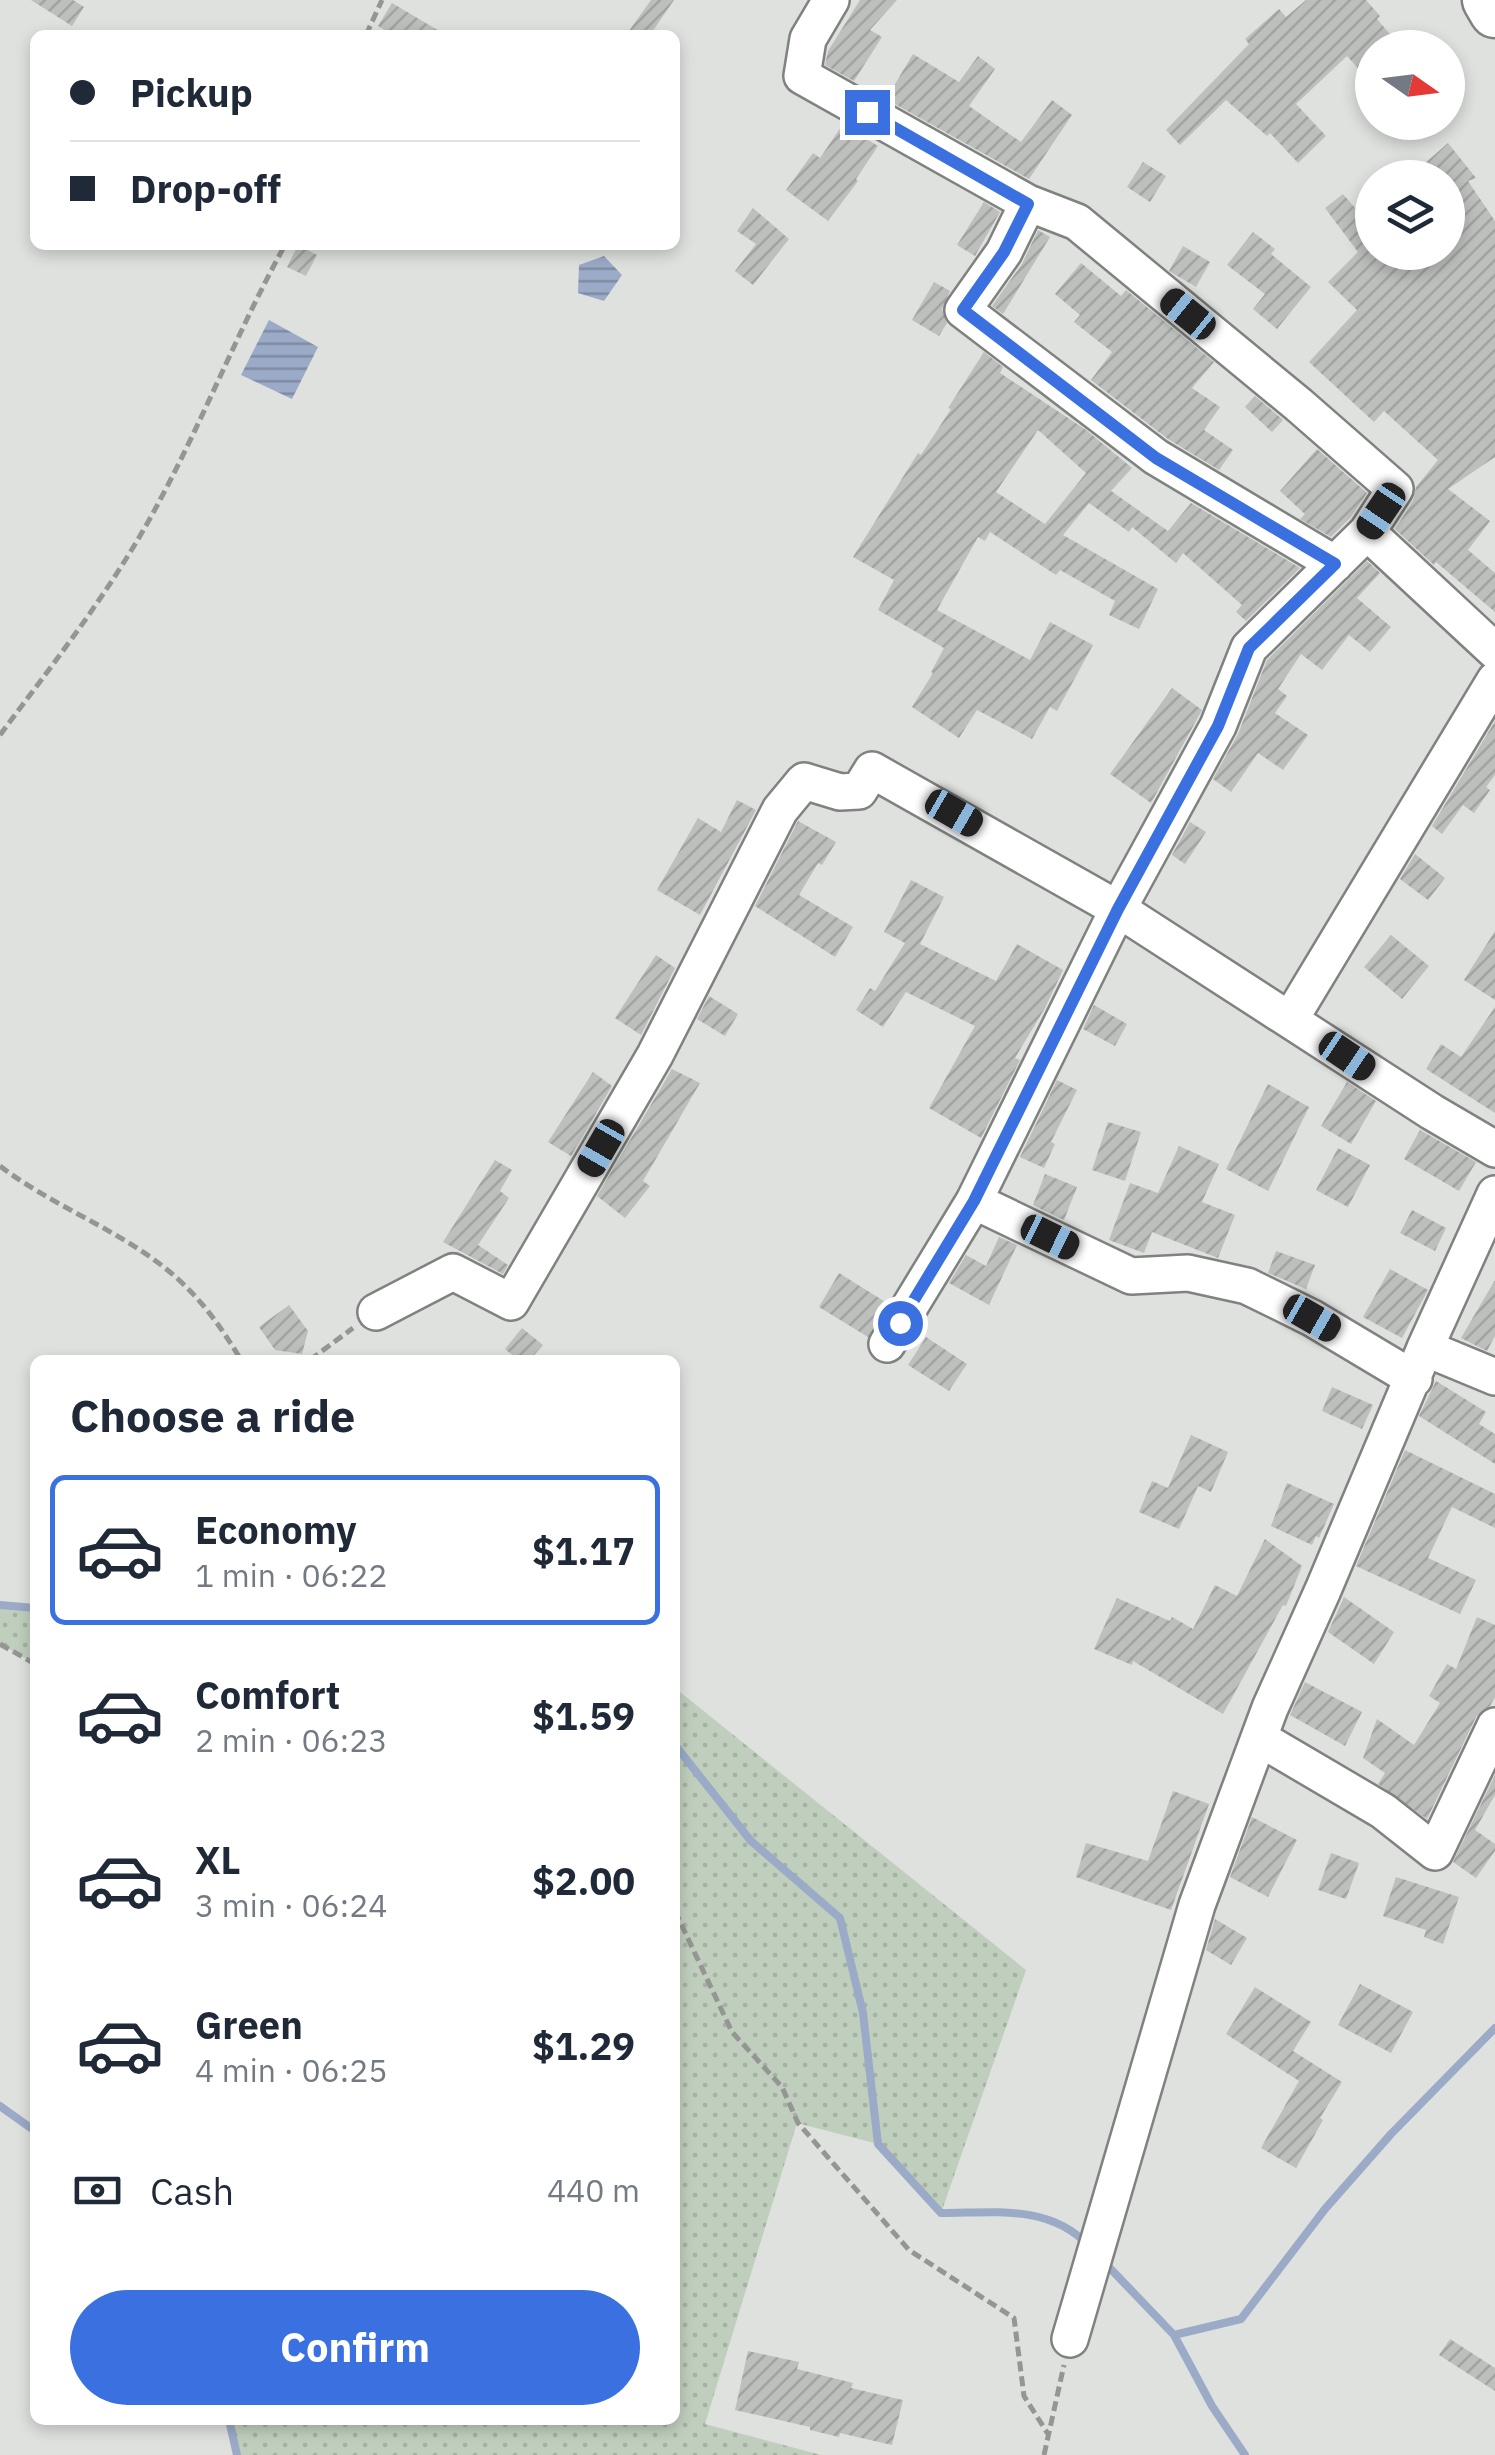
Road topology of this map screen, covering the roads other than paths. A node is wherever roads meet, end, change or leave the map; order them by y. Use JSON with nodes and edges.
{"nodes":[{"id":1,"x":1488,"y":0,"type":"edge"},
{"id":2,"x":820,"y":4,"type":"edge"},
{"id":3,"x":1495,"y":12,"type":"edge"},
{"id":4,"x":1028,"y":204,"type":"junction"},
{"id":5,"x":1366,"y":532,"type":"junction"},
{"id":6,"x":1335,"y":564,"type":"junction"},
{"id":7,"x":1495,"y":651,"type":"edge"},
{"id":8,"x":1495,"y":680,"type":"edge"},
{"id":9,"x":1118,"y":909,"type":"junction"},
{"id":10,"x":1291,"y":1018,"type":"junction"},
{"id":11,"x":1495,"y":1149,"type":"edge"},
{"id":12,"x":1495,"y":1194,"type":"edge"},
{"id":13,"x":974,"y":1201,"type":"junction"},
{"id":14,"x":376,"y":1312,"type":"road end"},
{"id":15,"x":886,"y":1344,"type":"dead end"},
{"id":16,"x":1419,"y":1363,"type":"junction"},
{"id":17,"x":1495,"y":1377,"type":"edge"},
{"id":18,"x":1495,"y":1726,"type":"edge"},
{"id":19,"x":1259,"y":1738,"type":"junction"},
{"id":20,"x":1070,"y":2339,"type":"road end"}],
"edges":[{"from":1,"to":3,"type":"highway"},
{"from":2,"to":4,"type":"street"},
{"from":4,"to":5,"type":"street"},
{"from":4,"to":6,"type":"street"},
{"from":5,"to":6,"type":"street"},
{"from":5,"to":7,"type":"street"},
{"from":6,"to":9,"type":"street"},
{"from":8,"to":10,"type":"street"},
{"from":9,"to":10,"type":"street"},
{"from":9,"to":13,"type":"street"},
{"from":9,"to":14,"type":"street"},
{"from":10,"to":11,"type":"street"},
{"from":12,"to":16,"type":"street"},
{"from":13,"to":15,"type":"street"},
{"from":13,"to":16,"type":"street"},
{"from":16,"to":17,"type":"street"},
{"from":16,"to":19,"type":"street"},
{"from":18,"to":19,"type":"street"},
{"from":19,"to":20,"type":"street"}]}
